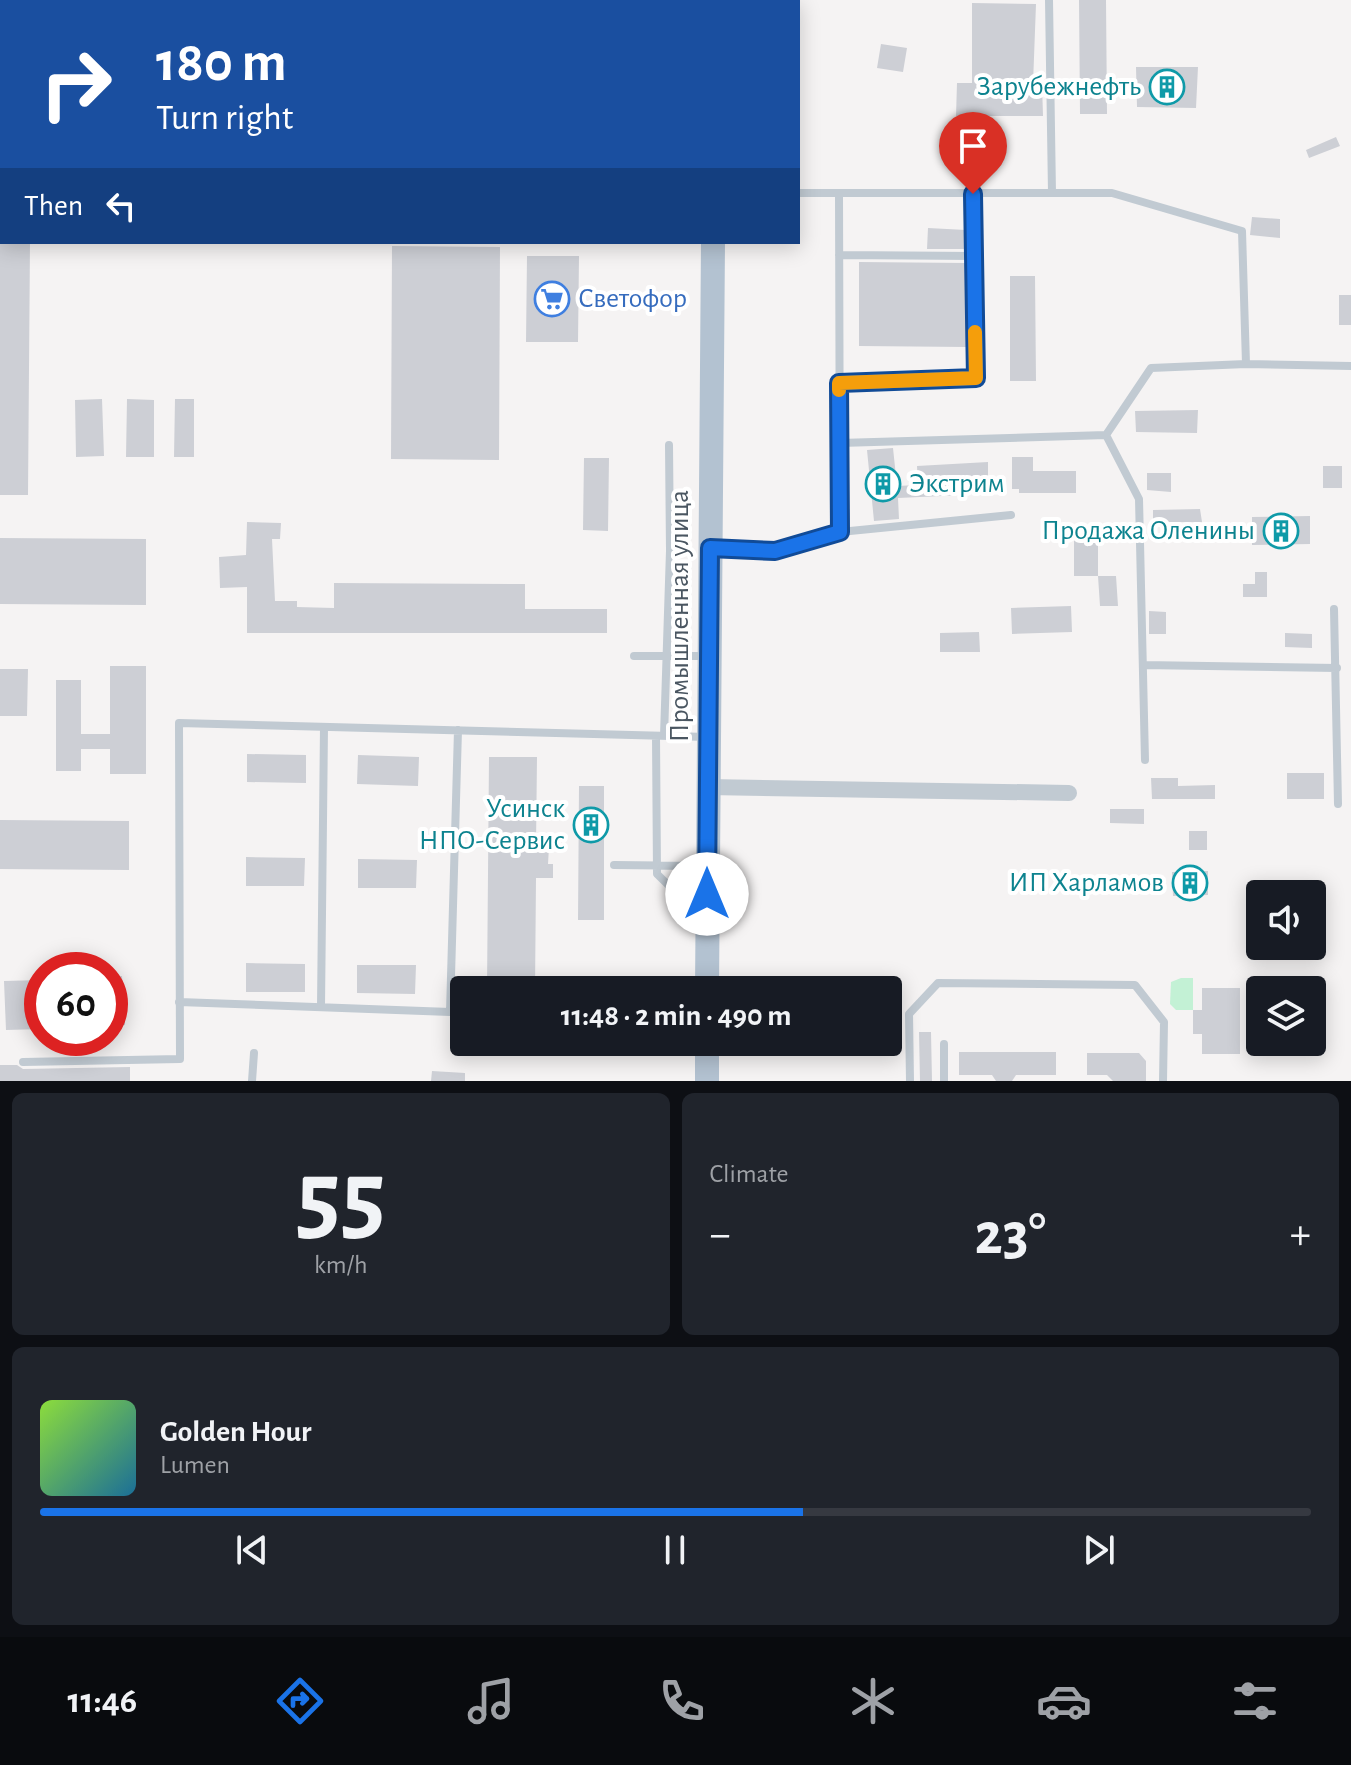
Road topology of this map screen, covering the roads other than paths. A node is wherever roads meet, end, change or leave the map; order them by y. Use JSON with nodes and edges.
{"nodes":[{"id":1,"x":1049,"y":0,"type":"edge"},
{"id":2,"x":800,"y":193,"type":"edge"},
{"id":3,"x":1052,"y":193,"type":"junction"},
{"id":4,"x":839,"y":194,"type":"junction"},
{"id":5,"x":973,"y":194,"type":"junction"},
{"id":6,"x":713,"y":244,"type":"edge"},
{"id":7,"x":839,"y":255,"type":"junction"},
{"id":8,"x":974,"y":256,"type":"junction"},
{"id":9,"x":1246,"y":364,"type":"junction"},
{"id":10,"x":1351,"y":366,"type":"edge"},
{"id":11,"x":839,"y":383,"type":"junction"},
{"id":12,"x":1106,"y":435,"type":"junction"},
{"id":13,"x":840,"y":443,"type":"junction"},
{"id":14,"x":669,"y":445,"type":"dead end"},
{"id":15,"x":1011,"y":515,"type":"dead end"},
{"id":16,"x":840,"y":532,"type":"junction"},
{"id":17,"x":710,"y":548,"type":"junction"},
{"id":18,"x":1334,"y":609,"type":"dead end"},
{"id":19,"x":634,"y":656,"type":"dead end"},
{"id":20,"x":665,"y":656,"type":"junction"},
{"id":21,"x":709,"y":656,"type":"junction"},
{"id":22,"x":1143,"y":665,"type":"junction"},
{"id":23,"x":1337,"y":668,"type":"junction"},
{"id":24,"x":324,"y":727,"type":"junction"},
{"id":25,"x":458,"y":730,"type":"junction"},
{"id":26,"x":660,"y":736,"type":"junction"},
{"id":27,"x":709,"y":737,"type":"junction"},
{"id":28,"x":1145,"y":760,"type":"dead end"},
{"id":29,"x":708,"y":787,"type":"junction"},
{"id":30,"x":1069,"y":793,"type":"dead end"},
{"id":31,"x":1338,"y":804,"type":"dead end"},
{"id":32,"x":614,"y":865,"type":"dead end"},
{"id":33,"x":657,"y":866,"type":"junction"},
{"id":34,"x":708,"y":866,"type":"junction"},
{"id":35,"x":707,"y":923,"type":"junction"},
{"id":36,"x":707,"y":976,"type":"edge"},
{"id":37,"x":179,"y":1002,"type":"junction"},
{"id":38,"x":321,"y":1007,"type":"junction"},
{"id":39,"x":944,"y":1044,"type":"dead end"},
{"id":40,"x":254,"y":1053,"type":"dead end"},
{"id":41,"x":707,"y":1056,"type":"edge"},
{"id":42,"x":23,"y":1062,"type":"dead end"},
{"id":43,"x":252,"y":1081,"type":"edge"},
{"id":44,"x":707,"y":1081,"type":"edge"},
{"id":45,"x":910,"y":1081,"type":"edge"},
{"id":46,"x":944,"y":1081,"type":"edge"},
{"id":47,"x":1163,"y":1081,"type":"edge"}],
"edges":[{"from":1,"to":3,"type":"lane"},
{"from":2,"to":4,"type":"lane"},
{"from":3,"to":5,"type":"lane"},
{"from":3,"to":9,"type":"lane"},
{"from":4,"to":5,"type":"lane"},
{"from":4,"to":7,"type":"lane"},
{"from":5,"to":8,"type":"lane"},
{"from":6,"to":17,"type":"main road","name":"Промышленная улица"},
{"from":7,"to":8,"type":"lane"},
{"from":7,"to":11,"type":"lane"},
{"from":8,"to":11,"type":"lane"},
{"from":9,"to":10,"type":"lane"},
{"from":9,"to":12,"type":"lane"},
{"from":11,"to":13,"type":"lane"},
{"from":12,"to":13,"type":"lane"},
{"from":12,"to":22,"type":"lane"},
{"from":13,"to":16,"type":"lane"},
{"from":14,"to":20,"type":"lane"},
{"from":15,"to":16,"type":"lane"},
{"from":16,"to":17,"type":"lane"},
{"from":17,"to":21,"type":"main road","name":"Промышленная улица"},
{"from":18,"to":23,"type":"lane"},
{"from":19,"to":20,"type":"lane"},
{"from":20,"to":21,"type":"lane"},
{"from":20,"to":26,"type":"lane"},
{"from":21,"to":27,"type":"main road","name":"Промышленная улица"},
{"from":22,"to":23,"type":"lane"},
{"from":22,"to":28,"type":"lane"},
{"from":23,"to":31,"type":"lane"},
{"from":24,"to":25,"type":"lane"},
{"from":24,"to":37,"type":"lane"},
{"from":24,"to":38,"type":"lane"},
{"from":25,"to":26,"type":"lane"},
{"from":25,"to":38,"type":"lane"},
{"from":26,"to":27,"type":"lane"},
{"from":26,"to":33,"type":"lane"},
{"from":27,"to":29,"type":"main road","name":"Промышленная улица"},
{"from":29,"to":30,"type":"street"},
{"from":29,"to":34,"type":"main road","name":"Промышленная улица"},
{"from":32,"to":33,"type":"lane"},
{"from":33,"to":34,"type":"lane"},
{"from":33,"to":35,"type":"lane"},
{"from":34,"to":35,"type":"main road","name":"Промышленная улица"},
{"from":35,"to":36,"type":"main road","name":"Промышленная улица"},
{"from":37,"to":38,"type":"lane"},
{"from":37,"to":42,"type":"lane"},
{"from":39,"to":46,"type":"lane"},
{"from":40,"to":43,"type":"lane"},
{"from":41,"to":44,"type":"main road"},
{"from":45,"to":47,"type":"lane"}]}
